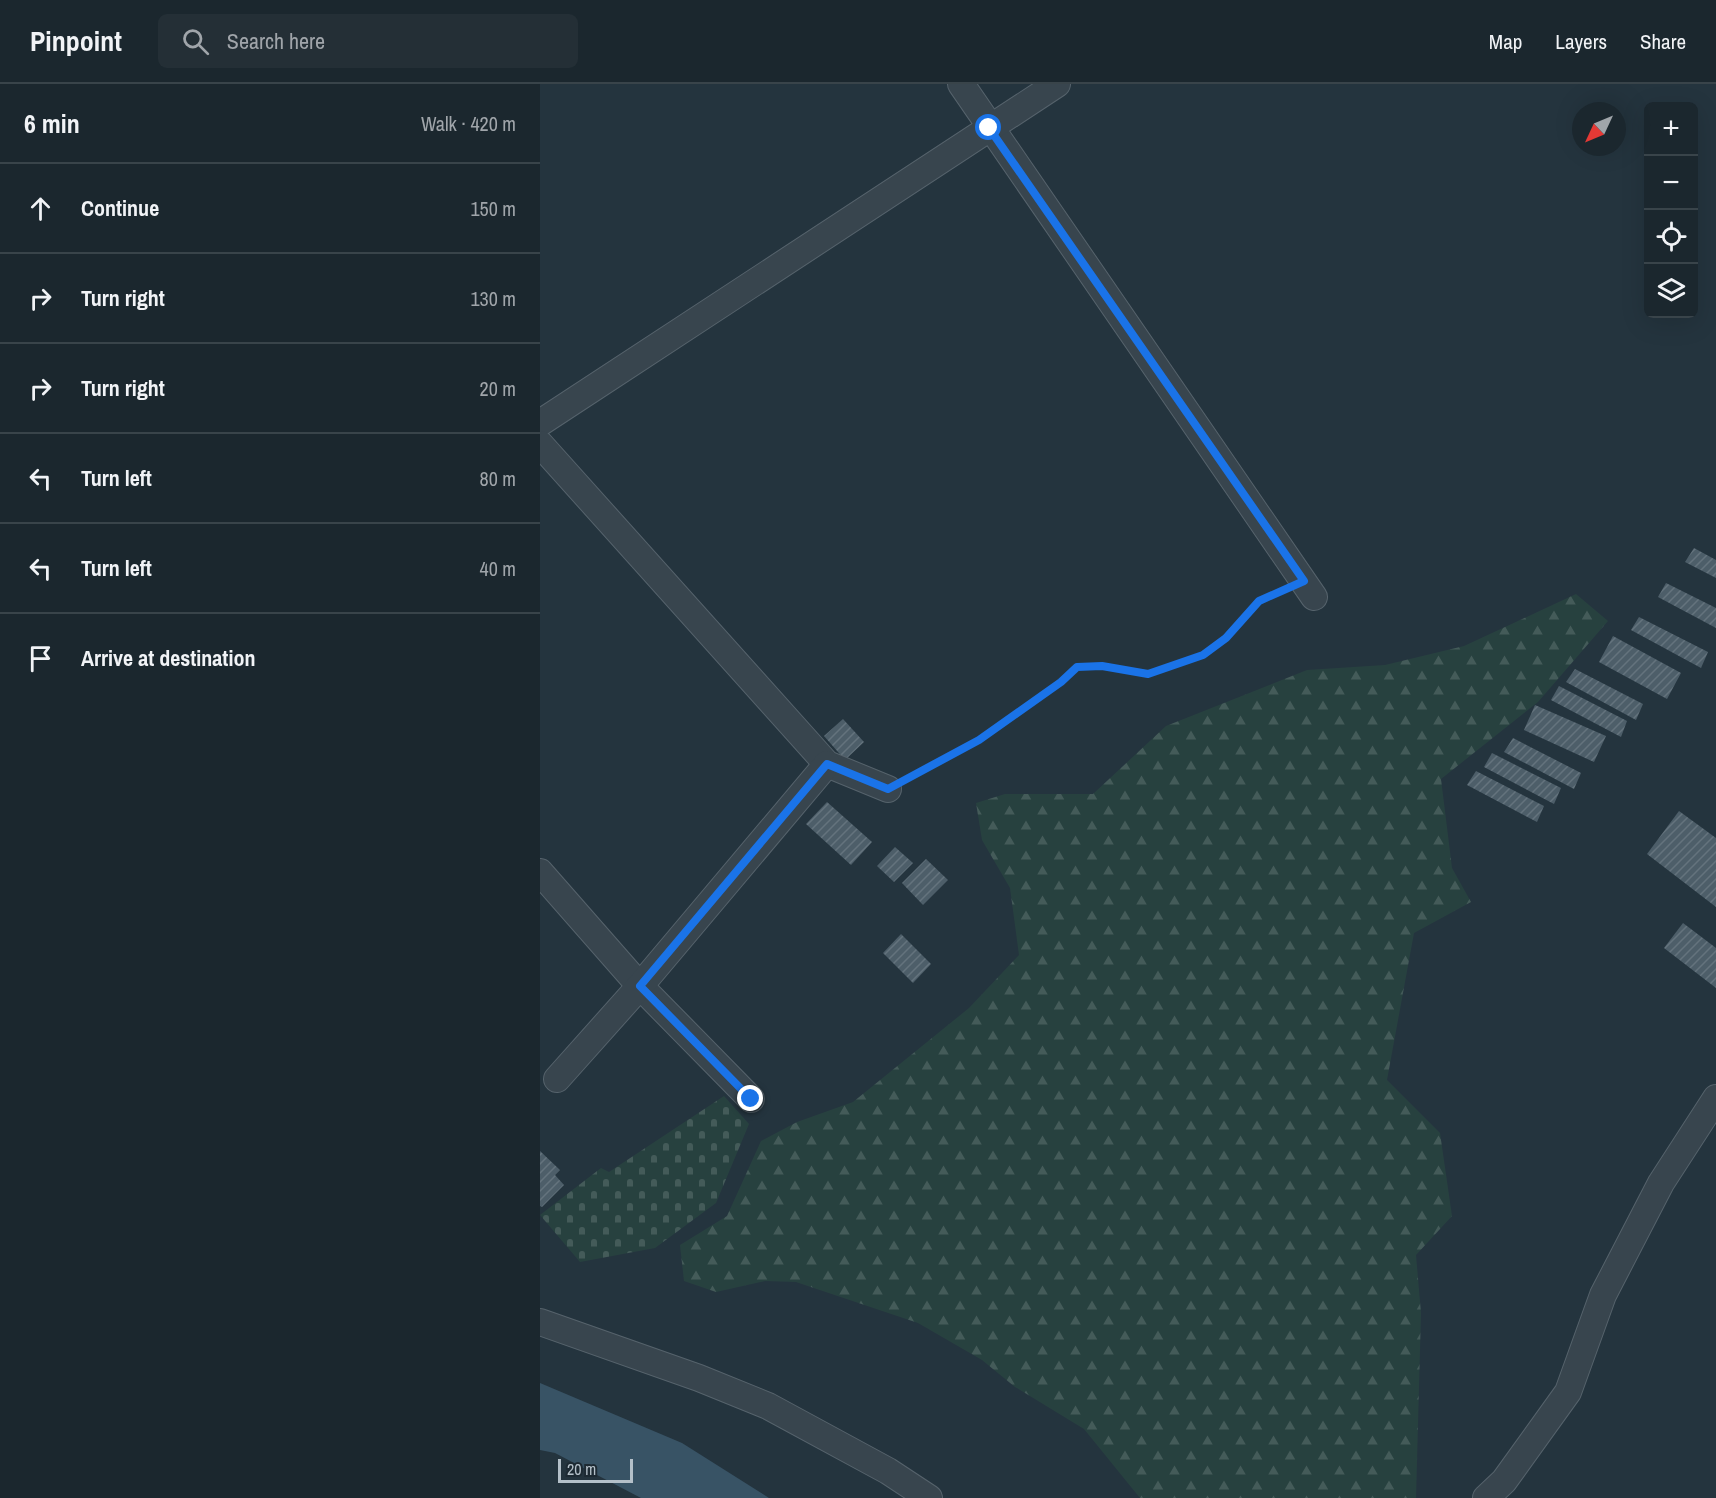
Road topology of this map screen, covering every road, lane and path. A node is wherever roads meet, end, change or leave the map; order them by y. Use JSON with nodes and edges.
{"nodes":[{"id":1,"x":961,"y":84,"type":"edge"},
{"id":2,"x":1057,"y":84,"type":"edge"},
{"id":3,"x":989,"y":128,"type":"junction"},
{"id":4,"x":540,"y":423,"type":"edge"},
{"id":5,"x":540,"y":444,"type":"edge"},
{"id":6,"x":1309,"y":589,"type":"joint"},
{"id":7,"x":827,"y":764,"type":"junction"},
{"id":8,"x":888,"y":789,"type":"joint"},
{"id":9,"x":540,"y":872,"type":"edge"},
{"id":10,"x":640,"y":986,"type":"junction"},
{"id":11,"x":557,"y":1079,"type":"dead end"},
{"id":12,"x":1716,"y":1098,"type":"edge"},
{"id":13,"x":751,"y":1099,"type":"dead end"},
{"id":14,"x":540,"y":1322,"type":"edge"},
{"id":15,"x":929,"y":1498,"type":"edge"},
{"id":16,"x":1486,"y":1498,"type":"edge"}],
"edges":[{"from":1,"to":3,"type":"street"},
{"from":2,"to":3,"type":"street"},
{"from":3,"to":4,"type":"street"},
{"from":3,"to":6,"type":"street"},
{"from":5,"to":7,"type":"street"},
{"from":6,"to":8,"type":"path"},
{"from":7,"to":8,"type":"street"},
{"from":7,"to":10,"type":"street"},
{"from":9,"to":10,"type":"street"},
{"from":10,"to":11,"type":"street"},
{"from":10,"to":13,"type":"street"},
{"from":12,"to":16,"type":"street"},
{"from":14,"to":15,"type":"street"}]}
